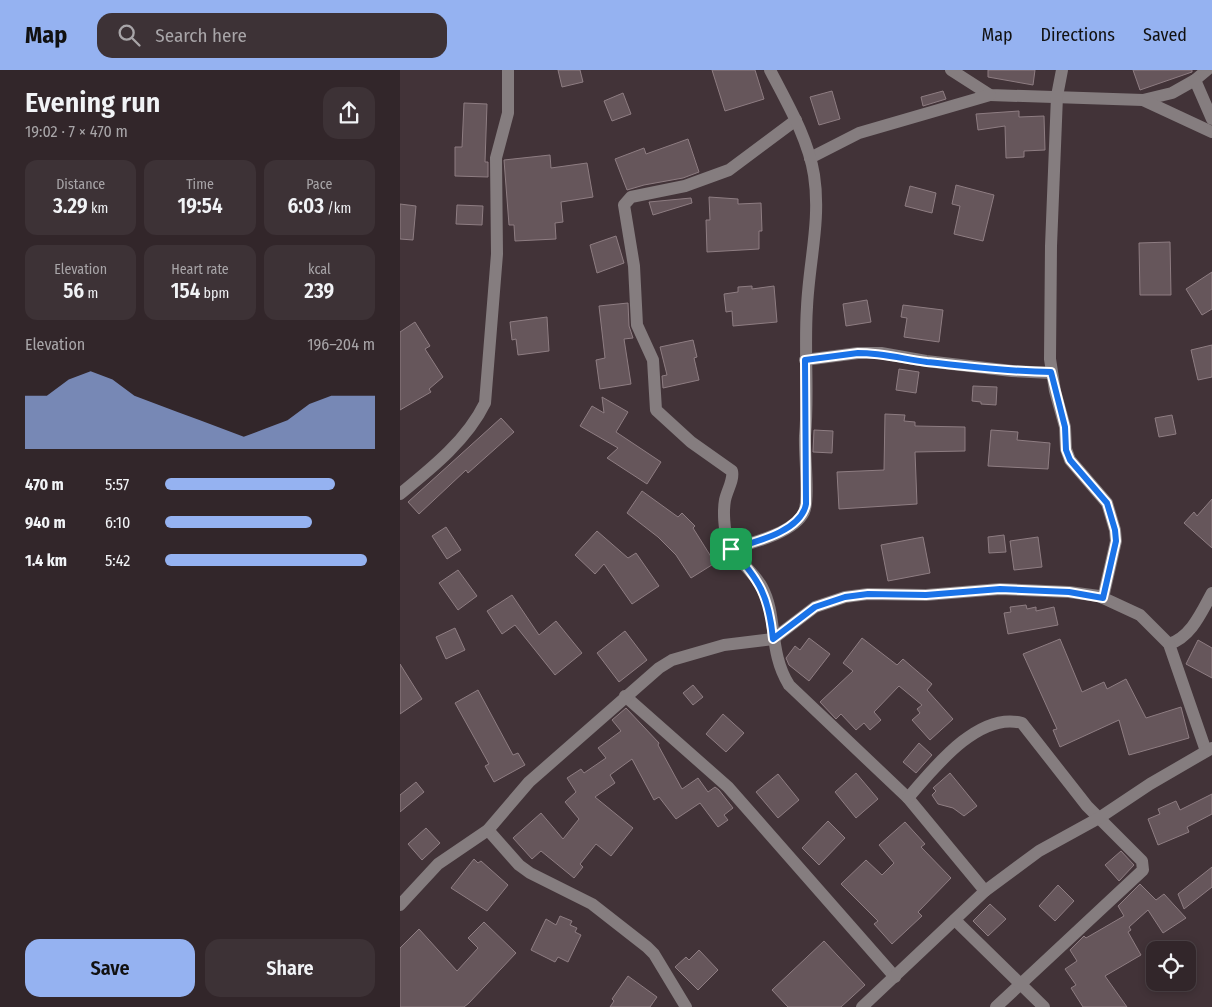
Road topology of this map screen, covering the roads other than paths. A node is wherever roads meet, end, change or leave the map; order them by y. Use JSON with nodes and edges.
{"nodes":[{"id":1,"x":508,"y":70,"type":"edge"},
{"id":2,"x":770,"y":70,"type":"edge"},
{"id":3,"x":951,"y":70,"type":"edge"},
{"id":4,"x":1062,"y":70,"type":"edge"},
{"id":5,"x":1207,"y":70,"type":"edge"},
{"id":6,"x":1195,"y":80,"type":"junction"},
{"id":7,"x":990,"y":95,"type":"junction"},
{"id":8,"x":1057,"y":96,"type":"junction"},
{"id":9,"x":1142,"y":100,"type":"junction"},
{"id":10,"x":796,"y":120,"type":"junction"},
{"id":11,"x":1212,"y":120,"type":"edge"},
{"id":12,"x":1212,"y":132,"type":"edge"},
{"id":13,"x":810,"y":158,"type":"junction"},
{"id":14,"x":805,"y":360,"type":"junction"},
{"id":15,"x":1051,"y":372,"type":"junction"},
{"id":16,"x":400,"y":494,"type":"edge"},
{"id":17,"x":731,"y":549,"type":"junction"},
{"id":18,"x":1212,"y":593,"type":"edge"},
{"id":19,"x":1103,"y":598,"type":"junction"},
{"id":20,"x":773,"y":639,"type":"junction"},
{"id":21,"x":1169,"y":644,"type":"junction"},
{"id":22,"x":625,"y":696,"type":"junction"},
{"id":23,"x":1209,"y":750,"type":"edge"},
{"id":24,"x":908,"y":798,"type":"junction"},
{"id":25,"x":1099,"y":818,"type":"junction"},
{"id":26,"x":488,"y":830,"type":"junction"},
{"id":27,"x":985,"y":891,"type":"junction"},
{"id":28,"x":400,"y":905,"type":"edge"},
{"id":29,"x":955,"y":920,"type":"junction"},
{"id":30,"x":895,"y":977,"type":"junction"},
{"id":31,"x":1019,"y":983,"type":"junction"},
{"id":32,"x":686,"y":1007,"type":"edge"},
{"id":33,"x":862,"y":1007,"type":"edge"},
{"id":34,"x":996,"y":1007,"type":"edge"},
{"id":35,"x":1044,"y":1007,"type":"edge"}],
"edges":[{"from":1,"to":16,"type":"street"},
{"from":2,"to":10,"type":"street"},
{"from":3,"to":7,"type":"street"},
{"from":4,"to":8,"type":"street"},
{"from":5,"to":6,"type":"street"},
{"from":6,"to":9,"type":"street"},
{"from":6,"to":11,"type":"street"},
{"from":7,"to":8,"type":"street"},
{"from":7,"to":13,"type":"street"},
{"from":8,"to":9,"type":"street"},
{"from":8,"to":15,"type":"street"},
{"from":9,"to":12,"type":"street"},
{"from":10,"to":13,"type":"street"},
{"from":10,"to":17,"type":"street"},
{"from":13,"to":14,"type":"street"},
{"from":14,"to":15,"type":"street"},
{"from":14,"to":17,"type":"street"},
{"from":15,"to":19,"type":"street"},
{"from":17,"to":20,"type":"street"},
{"from":18,"to":21,"type":"street"},
{"from":19,"to":20,"type":"street"},
{"from":19,"to":21,"type":"street"},
{"from":20,"to":22,"type":"street"},
{"from":20,"to":24,"type":"street"},
{"from":21,"to":23,"type":"street"},
{"from":22,"to":26,"type":"street"},
{"from":22,"to":30,"type":"street"},
{"from":23,"to":25,"type":"street"},
{"from":24,"to":25,"type":"street"},
{"from":24,"to":27,"type":"street"},
{"from":25,"to":27,"type":"street"},
{"from":25,"to":31,"type":"street"},
{"from":26,"to":28,"type":"street"},
{"from":26,"to":32,"type":"street"},
{"from":27,"to":29,"type":"street"},
{"from":29,"to":30,"type":"street"},
{"from":29,"to":31,"type":"street"},
{"from":30,"to":33,"type":"street"},
{"from":31,"to":34,"type":"street"},
{"from":31,"to":35,"type":"street"}]}
